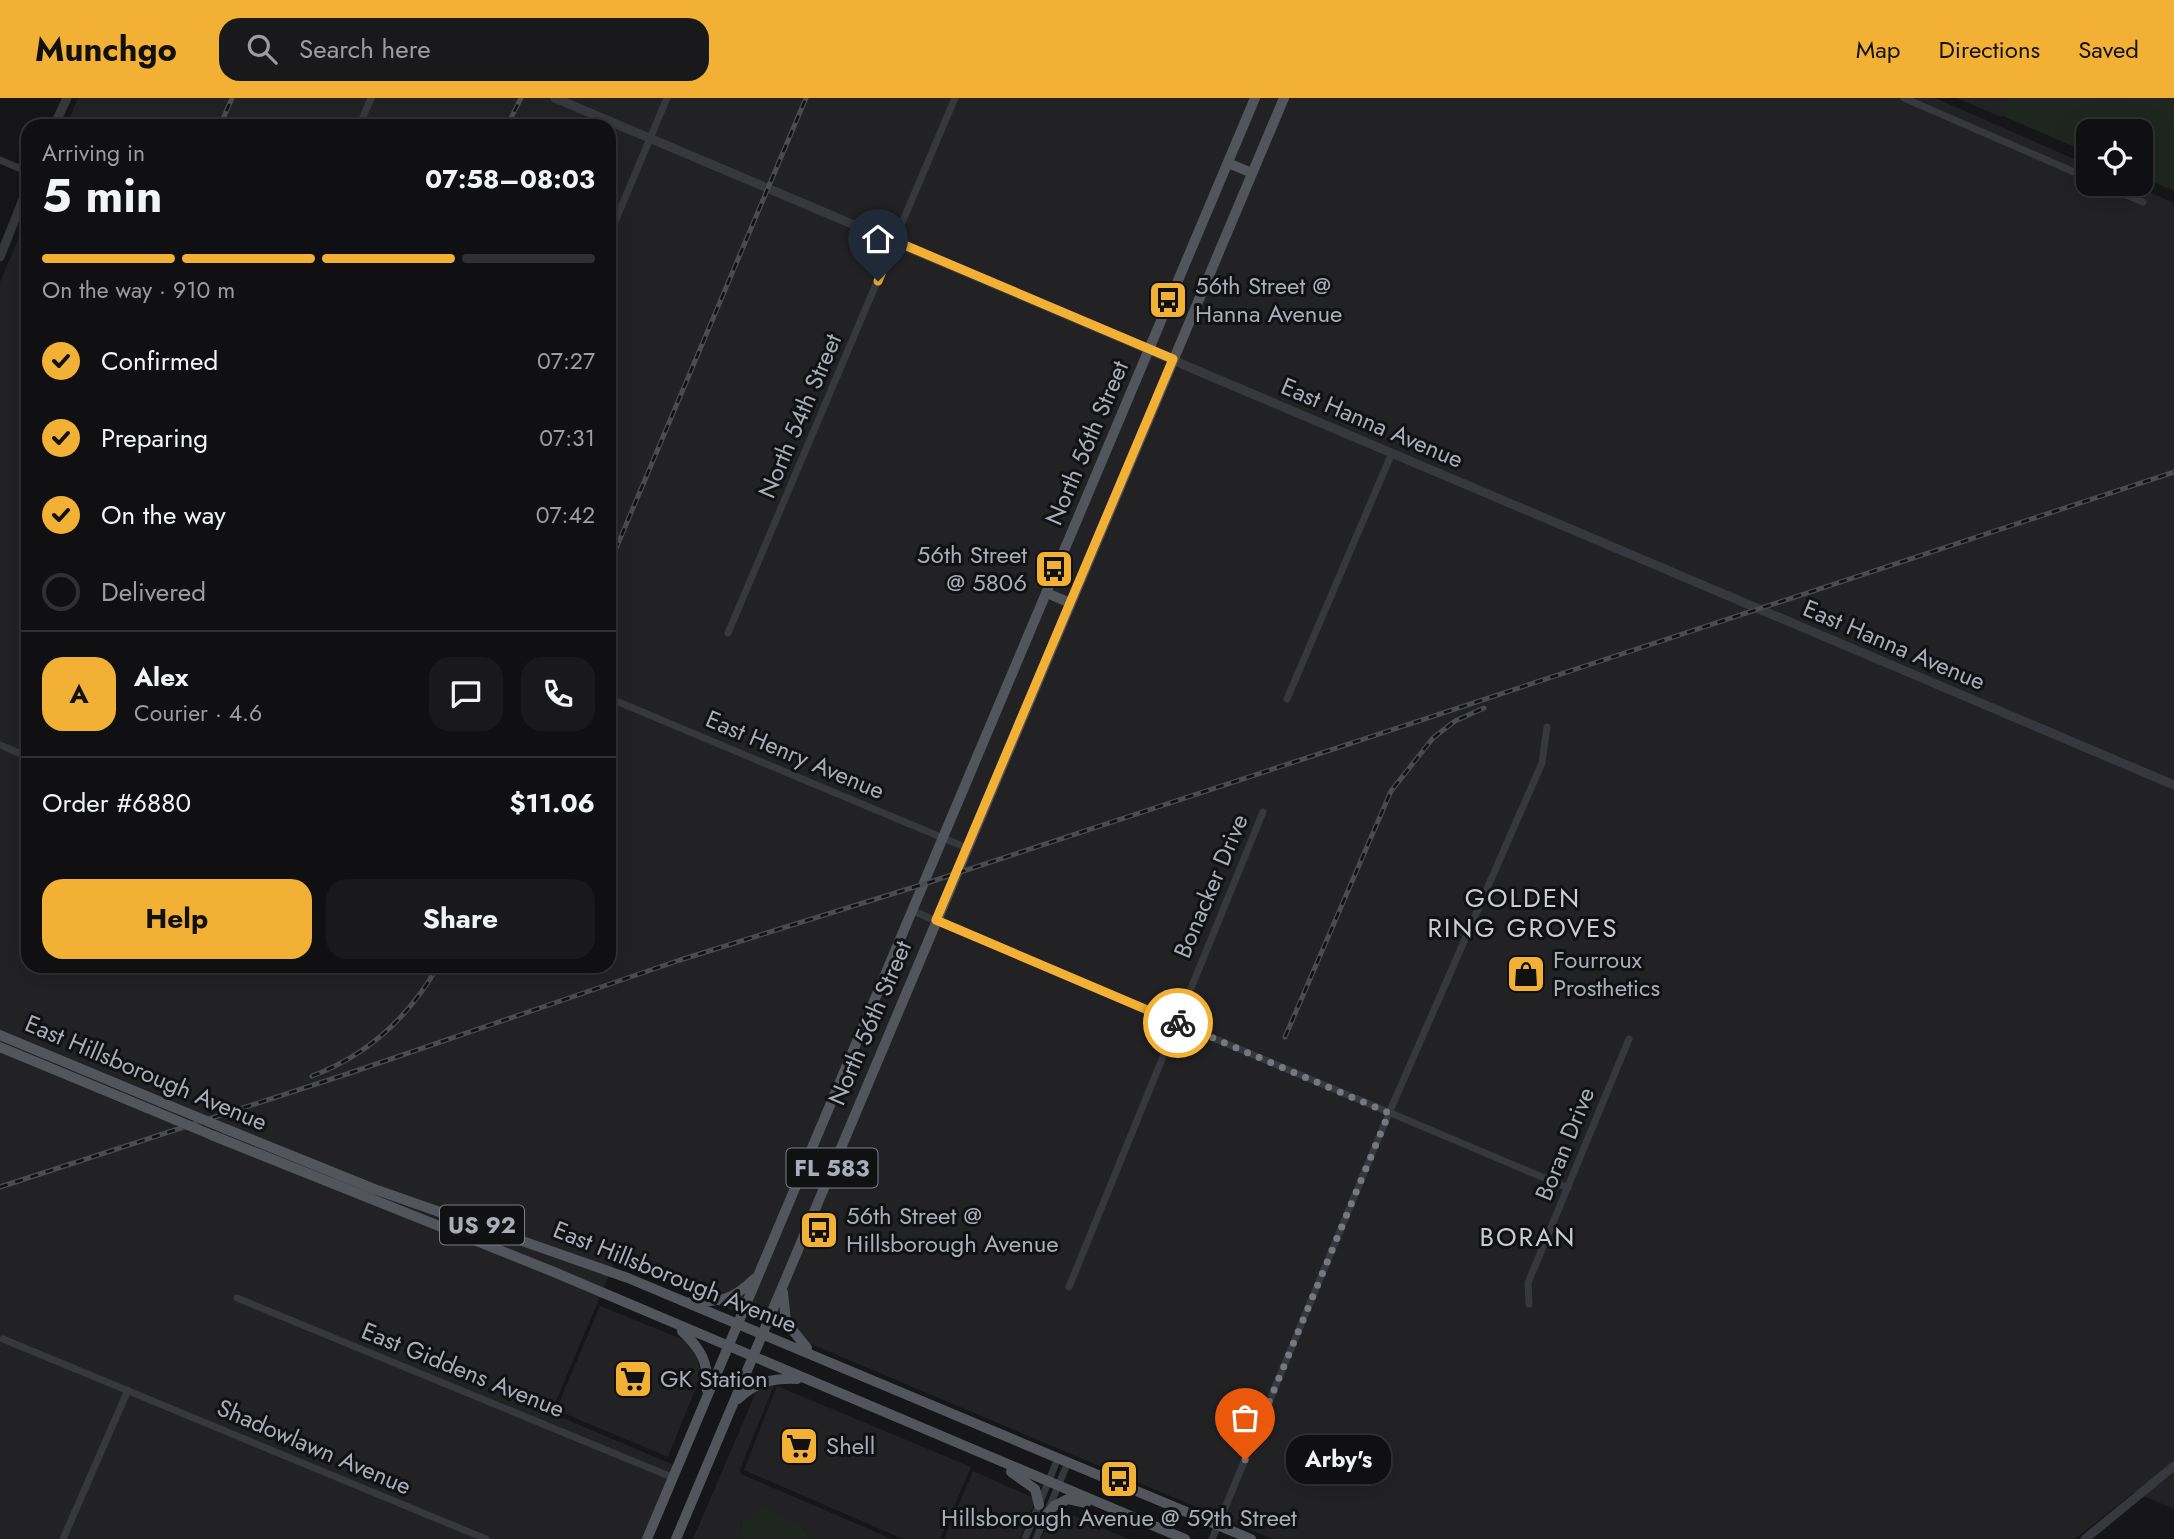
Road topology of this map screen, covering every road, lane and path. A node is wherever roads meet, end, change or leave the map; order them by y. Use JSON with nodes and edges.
{"nodes":[{"id":1,"x":67,"y":98,"type":"edge"},
{"id":2,"x":371,"y":98,"type":"edge"},
{"id":3,"x":555,"y":98,"type":"edge"},
{"id":4,"x":667,"y":98,"type":"edge"},
{"id":5,"x":955,"y":98,"type":"edge"},
{"id":6,"x":1255,"y":98,"type":"edge"},
{"id":7,"x":1284,"y":98,"type":"edge"},
{"id":8,"x":1904,"y":98,"type":"edge"},
{"id":9,"x":57,"y":119,"type":"edge"},
{"id":10,"x":362,"y":119,"type":"edge"},
{"id":11,"x":605,"y":119,"type":"edge"},
{"id":12,"x":616,"y":124,"type":"edge"},
{"id":13,"x":650,"y":138,"type":"junction"},
{"id":14,"x":0,"y":160,"type":"edge"},
{"id":15,"x":1228,"y":163,"type":"junction"},
{"id":16,"x":21,"y":169,"type":"edge"},
{"id":17,"x":1252,"y":173,"type":"junction"},
{"id":18,"x":2076,"y":173,"type":"edge"},
{"id":19,"x":2129,"y":196,"type":"edge"},
{"id":20,"x":2143,"y":202,"type":"dead end"},
{"id":21,"x":21,"y":204,"type":"edge"},
{"id":22,"x":616,"y":219,"type":"edge"},
{"id":23,"x":895,"y":241,"type":"junction"},
{"id":24,"x":0,"y":257,"type":"edge"},
{"id":25,"x":1150,"y":349,"type":"junction"},
{"id":26,"x":1173,"y":359,"type":"junction"},
{"id":27,"x":1392,"y":453,"type":"junction"},
{"id":28,"x":1046,"y":593,"type":"junction"},
{"id":29,"x":1070,"y":603,"type":"junction"},
{"id":30,"x":728,"y":633,"type":"dead end"},
{"id":31,"x":1287,"y":699,"type":"dead end"},
{"id":32,"x":616,"y":701,"type":"edge"},
{"id":33,"x":1546,"y":727,"type":"dead end"},
{"id":34,"x":0,"y":745,"type":"edge"},
{"id":35,"x":21,"y":754,"type":"edge"},
{"id":36,"x":2174,"y":785,"type":"edge"},
{"id":37,"x":1264,"y":812,"type":"dead end"},
{"id":38,"x":943,"y":838,"type":"junction"},
{"id":39,"x":967,"y":848,"type":"junction"},
{"id":40,"x":913,"y":911,"type":"junction"},
{"id":41,"x":936,"y":920,"type":"junction"},
{"id":42,"x":1175,"y":1021,"type":"junction"},
{"id":43,"x":0,"y":1035,"type":"edge"},
{"id":44,"x":1629,"y":1039,"type":"dead end"},
{"id":45,"x":0,"y":1047,"type":"edge"},
{"id":46,"x":1389,"y":1113,"type":"junction"},
{"id":47,"x":1568,"y":1188,"type":"junction"},
{"id":48,"x":759,"y":1274,"type":"junction"},
{"id":49,"x":784,"y":1282,"type":"junction"},
{"id":50,"x":1069,"y":1287,"type":"dead end"},
{"id":51,"x":237,"y":1298,"type":"dead end"},
{"id":52,"x":688,"y":1303,"type":"junction"},
{"id":53,"x":1529,"y":1304,"type":"dead end"},
{"id":54,"x":738,"y":1323,"type":"junction"},
{"id":55,"x":677,"y":1325,"type":"junction"},
{"id":56,"x":762,"y":1333,"type":"junction"},
{"id":57,"x":3,"y":1339,"type":"dead end"},
{"id":58,"x":728,"y":1347,"type":"junction"},
{"id":59,"x":814,"y":1355,"type":"junction"},
{"id":60,"x":753,"y":1357,"type":"junction"},
{"id":61,"x":806,"y":1380,"type":"junction"},
{"id":62,"x":128,"y":1390,"type":"junction"},
{"id":63,"x":706,"y":1400,"type":"junction"},
{"id":64,"x":733,"y":1405,"type":"junction"},
{"id":65,"x":985,"y":1455,"type":"junction"},
{"id":66,"x":1063,"y":1460,"type":"junction"},
{"id":67,"x":2174,"y":1466,"type":"edge"},
{"id":68,"x":674,"y":1478,"type":"junction"},
{"id":69,"x":1054,"y":1484,"type":"junction"},
{"id":70,"x":1039,"y":1505,"type":"junction"},
{"id":71,"x":1109,"y":1507,"type":"junction"},
{"id":72,"x":1047,"y":1514,"type":"junction"},
{"id":73,"x":1218,"y":1525,"type":"junction"},
{"id":74,"x":63,"y":1539,"type":"edge"},
{"id":75,"x":486,"y":1539,"type":"edge"},
{"id":76,"x":647,"y":1539,"type":"edge"},
{"id":77,"x":676,"y":1539,"type":"edge"},
{"id":78,"x":1025,"y":1539,"type":"edge"},
{"id":79,"x":1036,"y":1539,"type":"edge"},
{"id":80,"x":1185,"y":1539,"type":"edge"},
{"id":81,"x":1212,"y":1539,"type":"edge"},
{"id":82,"x":1251,"y":1539,"type":"edge"},
{"id":83,"x":2085,"y":1539,"type":"edge"}],
"edges":[{"from":1,"to":9,"type":"street"},
{"from":2,"to":10,"type":"street"},
{"from":3,"to":11,"type":"street","name":"East Hanna Avenue"},
{"from":4,"to":13,"type":"street"},
{"from":5,"to":23,"type":"street","name":"North 54th Street"},
{"from":6,"to":15,"type":"main road","name":"North 56th Street","number":"FL 583"},
{"from":7,"to":17,"type":"main road","name":"North 56th Street","number":"FL 583"},
{"from":8,"to":18,"type":"street"},
{"from":12,"to":13,"type":"street","name":"East Hanna Avenue"},
{"from":13,"to":22,"type":"street"},
{"from":13,"to":23,"type":"street","name":"East Hanna Avenue"},
{"from":14,"to":16,"type":"street"},
{"from":15,"to":17,"type":"main road"},
{"from":15,"to":25,"type":"main road","name":"North 56th Street","number":"FL 583"},
{"from":17,"to":26,"type":"main road","name":"North 56th Street","number":"FL 583"},
{"from":19,"to":20,"type":"street"},
{"from":21,"to":24,"type":"street"},
{"from":23,"to":25,"type":"street","name":"East Hanna Avenue"},
{"from":23,"to":30,"type":"street","name":"North 54th Street"},
{"from":25,"to":26,"type":"street","name":"East Hanna Avenue"},
{"from":25,"to":28,"type":"main road","name":"North 56th Street","number":"FL 583"},
{"from":26,"to":27,"type":"street","name":"East Hanna Avenue"},
{"from":26,"to":29,"type":"main road","name":"North 56th Street","number":"FL 583"},
{"from":27,"to":31,"type":"street"},
{"from":27,"to":36,"type":"street","name":"East Hanna Avenue"},
{"from":28,"to":29,"type":"main road"},
{"from":28,"to":38,"type":"main road","name":"North 56th Street","number":"FL 583"},
{"from":29,"to":39,"type":"main road","name":"North 56th Street","number":"FL 583"},
{"from":32,"to":38,"type":"street","name":"East Henry Avenue"},
{"from":33,"to":46,"type":"street"},
{"from":34,"to":35,"type":"street"},
{"from":37,"to":42,"type":"street","name":"Bonacker Drive"},
{"from":38,"to":39,"type":"street","name":"East Henry Avenue"},
{"from":38,"to":40,"type":"main road","name":"North 56th Street","number":"FL 583"},
{"from":39,"to":41,"type":"main road","name":"North 56th Street","number":"FL 583"},
{"from":40,"to":41,"type":"street"},
{"from":40,"to":48,"type":"main road","name":"North 56th Street","number":"FL 583"},
{"from":41,"to":42,"type":"street"},
{"from":41,"to":49,"type":"main road","name":"North 56th Street","number":"FL 583"},
{"from":42,"to":46,"type":"street"},
{"from":42,"to":50,"type":"street","name":"Bonacker Drive"},
{"from":43,"to":52,"type":"main road","name":"East Hillsborough Avenue","number":"US 92","bridge":true},
{"from":44,"to":47,"type":"street","name":"Boran Drive"},
{"from":45,"to":55,"type":"main road","name":"East Hillsborough Avenue","number":"US 92","bridge":true},
{"from":46,"to":47,"type":"street"},
{"from":46,"to":73,"type":"street"},
{"from":47,"to":53,"type":"street","name":"Boran Drive"},
{"from":48,"to":52,"type":"main road"},
{"from":48,"to":54,"type":"main road","name":"North 56th Street","number":"FL 583"},
{"from":49,"to":56,"type":"main road","name":"North 56th Street","number":"FL 583"},
{"from":49,"to":59,"type":"main road"},
{"from":51,"to":68,"type":"street","name":"East Giddens Avenue"},
{"from":52,"to":54,"type":"main road","name":"East Hillsborough Avenue","number":"US 92"},
{"from":54,"to":56,"type":"main road","name":"East Hillsborough Avenue","number":"US 92"},
{"from":54,"to":58,"type":"main road","name":"North 56th Street","number":"FL 583"},
{"from":55,"to":58,"type":"main road","name":"East Hillsborough Avenue","number":"US 92"},
{"from":55,"to":63,"type":"main road"},
{"from":56,"to":59,"type":"main road","name":"East Hillsborough Avenue","number":"US 92"},
{"from":56,"to":60,"type":"main road","name":"North 56th Street","number":"FL 583"},
{"from":57,"to":62,"type":"street","name":"Shadowlawn Avenue"},
{"from":58,"to":60,"type":"main road","name":"East Hillsborough Avenue","number":"US 92"},
{"from":58,"to":63,"type":"main road","name":"North 56th Street","number":"FL 583"},
{"from":59,"to":66,"type":"main road","name":"East Hillsborough Avenue","number":"US 92"},
{"from":60,"to":61,"type":"main road","name":"East Hillsborough Avenue","number":"US 92"},
{"from":60,"to":64,"type":"main road","name":"North 56th Street","number":"FL 583"},
{"from":61,"to":64,"type":"main road"},
{"from":61,"to":65,"type":"main road","name":"East Hillsborough Avenue","number":"US 92"},
{"from":62,"to":74,"type":"street"},
{"from":62,"to":75,"type":"street","name":"Shadowlawn Avenue"},
{"from":63,"to":68,"type":"main road","name":"North 56th Street","number":"FL 583"},
{"from":64,"to":77,"type":"main road","name":"North 56th Street","number":"FL 583"},
{"from":65,"to":69,"type":"main road","name":"East Hillsborough Avenue","number":"US 92"},
{"from":65,"to":70,"type":"main road"},
{"from":66,"to":69,"type":"street"},
{"from":66,"to":73,"type":"main road","name":"East Hillsborough Avenue","number":"US 92"},
{"from":67,"to":83,"type":"street"},
{"from":68,"to":76,"type":"main road","name":"North 56th Street","number":"FL 583"},
{"from":69,"to":70,"type":"street"},
{"from":69,"to":71,"type":"main road","name":"East Hillsborough Avenue","number":"US 92"},
{"from":69,"to":72,"type":"street"},
{"from":70,"to":78,"type":"street"},
{"from":71,"to":72,"type":"main road"},
{"from":71,"to":80,"type":"main road","name":"East Hillsborough Avenue","number":"US 92"},
{"from":72,"to":79,"type":"street"},
{"from":73,"to":81,"type":"street"},
{"from":73,"to":82,"type":"main road","name":"East Hillsborough Avenue","number":"US 92"}]}
